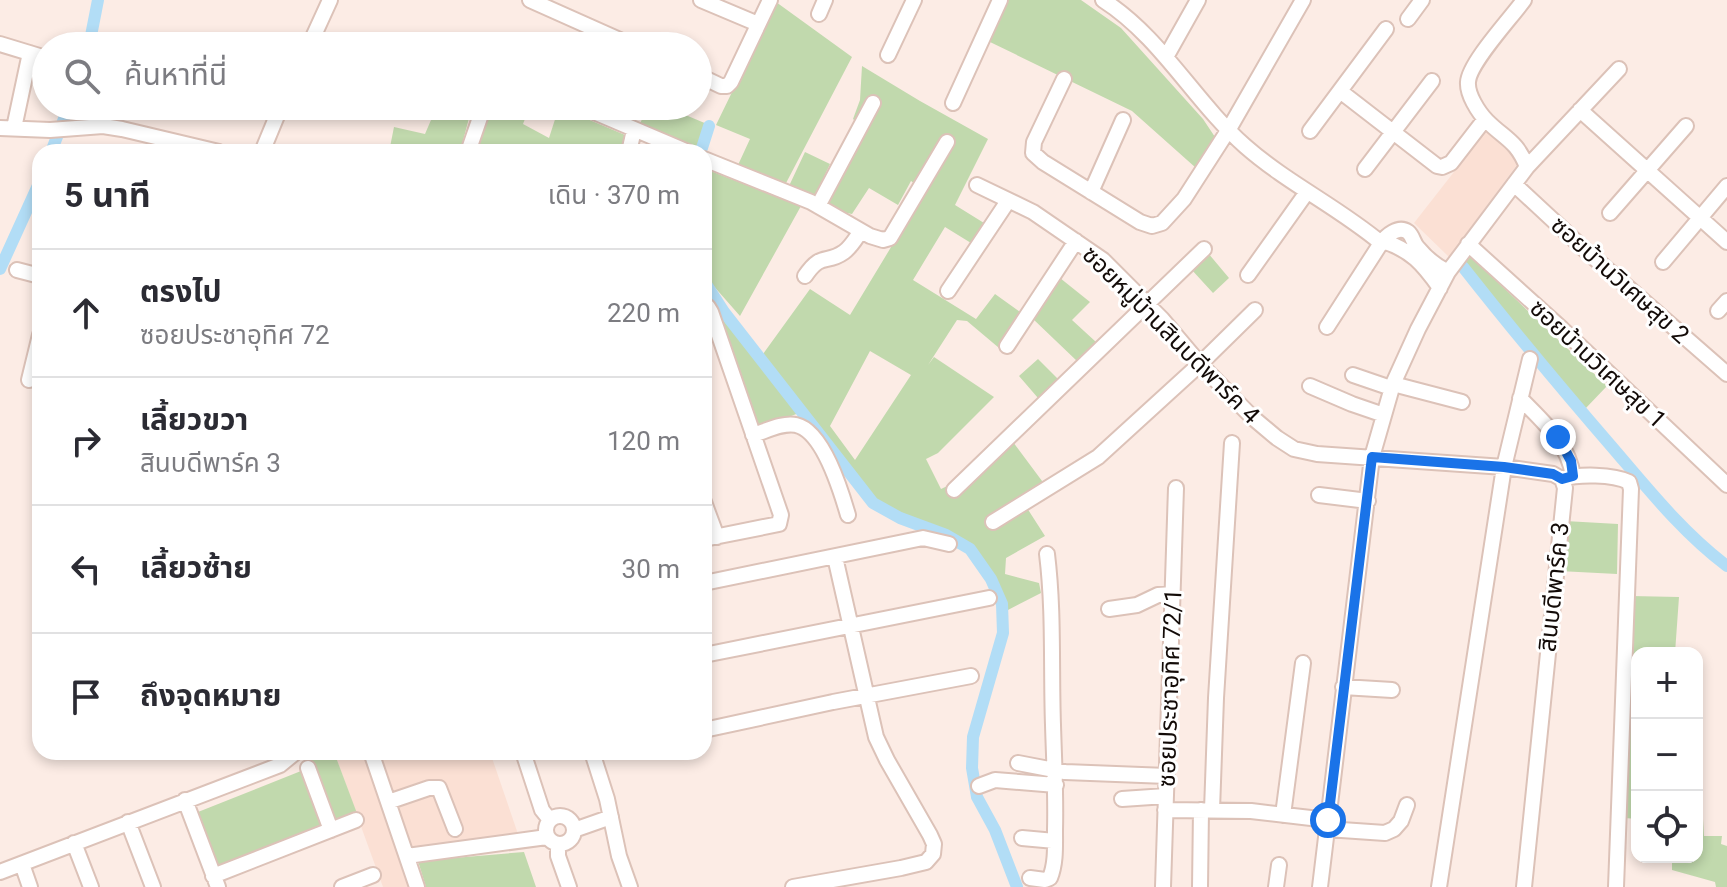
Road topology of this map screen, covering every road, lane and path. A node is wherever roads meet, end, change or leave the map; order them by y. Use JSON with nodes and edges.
{"nodes":[{"id":1,"x":330,"y":0,"type":"edge"},
{"id":2,"x":530,"y":0,"type":"edge"},
{"id":3,"x":701,"y":0,"type":"edge"},
{"id":4,"x":770,"y":0,"type":"edge"},
{"id":5,"x":914,"y":0,"type":"edge"},
{"id":6,"x":1000,"y":0,"type":"edge"},
{"id":7,"x":1103,"y":0,"type":"edge"},
{"id":8,"x":1198,"y":0,"type":"edge"},
{"id":9,"x":1303,"y":0,"type":"edge"},
{"id":10,"x":1422,"y":0,"type":"edge"},
{"id":11,"x":1516,"y":3,"type":"edge"},
{"id":12,"x":1408,"y":19,"type":"dead end"},
{"id":13,"x":758,"y":24,"type":"junction"},
{"id":14,"x":1386,"y":29,"type":"dead end"},
{"id":15,"x":315,"y":32,"type":"edge"},
{"id":16,"x":602,"y":32,"type":"edge"},
{"id":17,"x":0,"y":44,"type":"edge"},
{"id":18,"x":30,"y":53,"type":"joint"},
{"id":19,"x":888,"y":55,"type":"dead end"},
{"id":20,"x":1166,"y":57,"type":"junction"},
{"id":21,"x":1619,"y":69,"type":"dead end"},
{"id":22,"x":1064,"y":79,"type":"dead end"},
{"id":23,"x":1432,"y":81,"type":"dead end"},
{"id":24,"x":712,"y":82,"type":"edge"},
{"id":25,"x":1340,"y":91,"type":"junction"},
{"id":26,"x":873,"y":103,"type":"dead end"},
{"id":27,"x":953,"y":103,"type":"dead end"},
{"id":28,"x":1580,"y":110,"type":"junction"},
{"id":29,"x":1485,"y":119,"type":"junction"},
{"id":30,"x":275,"y":120,"type":"edge"},
{"id":31,"x":478,"y":120,"type":"edge"},
{"id":32,"x":612,"y":120,"type":"edge"},
{"id":33,"x":1123,"y":120,"type":"dead end"},
{"id":34,"x":1686,"y":126,"type":"dead end"},
{"id":35,"x":7,"y":128,"type":"edge"},
{"id":36,"x":1229,"y":129,"type":"junction"},
{"id":37,"x":634,"y":130,"type":"junction"},
{"id":38,"x":1310,"y":131,"type":"dead end"},
{"id":39,"x":1393,"y":132,"type":"junction"},
{"id":40,"x":947,"y":142,"type":"dead end"},
{"id":41,"x":185,"y":144,"type":"edge"},
{"id":42,"x":265,"y":144,"type":"edge"},
{"id":43,"x":470,"y":144,"type":"edge"},
{"id":44,"x":631,"y":144,"type":"edge"},
{"id":45,"x":668,"y":144,"type":"edge"},
{"id":46,"x":712,"y":162,"type":"edge"},
{"id":47,"x":1527,"y":167,"type":"junction"},
{"id":48,"x":1365,"y":169,"type":"dead end"},
{"id":49,"x":1646,"y":171,"type":"junction"},
{"id":50,"x":1514,"y":184,"type":"junction"},
{"id":51,"x":977,"y":185,"type":"dead end"},
{"id":52,"x":1727,"y":186,"type":"edge"},
{"id":53,"x":1091,"y":192,"type":"junction"},
{"id":54,"x":1307,"y":192,"type":"junction"},
{"id":55,"x":1008,"y":201,"type":"junction"},
{"id":56,"x":818,"y":206,"type":"junction"},
{"id":57,"x":1610,"y":213,"type":"dead end"},
{"id":58,"x":1701,"y":219,"type":"junction"},
{"id":59,"x":861,"y":231,"type":"junction"},
{"id":60,"x":1076,"y":241,"type":"junction"},
{"id":61,"x":1382,"y":242,"type":"junction"},
{"id":62,"x":1727,"y":242,"type":"edge"},
{"id":63,"x":1468,"y":244,"type":"junction"},
{"id":64,"x":1204,"y":249,"type":"dead end"},
{"id":65,"x":1663,"y":262,"type":"dead end"},
{"id":66,"x":17,"y":270,"type":"dead end"},
{"id":67,"x":1448,"y":272,"type":"junction"},
{"id":68,"x":32,"y":274,"type":"edge"},
{"id":69,"x":1248,"y":275,"type":"dead end"},
{"id":70,"x":805,"y":276,"type":"dead end"},
{"id":71,"x":1440,"y":288,"type":"junction"},
{"id":72,"x":948,"y":291,"type":"dead end"},
{"id":73,"x":1146,"y":304,"type":"junction"},
{"id":74,"x":1255,"y":310,"type":"dead end"},
{"id":75,"x":712,"y":315,"type":"edge"},
{"id":76,"x":1327,"y":327,"type":"dead end"},
{"id":77,"x":1007,"y":346,"type":"dead end"},
{"id":78,"x":1530,"y":359,"type":"dead end"},
{"id":79,"x":1200,"y":364,"type":"junction"},
{"id":80,"x":32,"y":368,"type":"edge"},
{"id":81,"x":1727,"y":374,"type":"edge"},
{"id":82,"x":1353,"y":375,"type":"dead end"},
{"id":83,"x":29,"y":380,"type":"dead end"},
{"id":84,"x":1310,"y":386,"type":"dead end"},
{"id":85,"x":1392,"y":386,"type":"junction"},
{"id":86,"x":1520,"y":398,"type":"junction"},
{"id":87,"x":1462,"y":402,"type":"dead end"},
{"id":88,"x":1384,"y":415,"type":"junction"},
{"id":89,"x":753,"y":435,"type":"junction"},
{"id":90,"x":1232,"y":443,"type":"dead end"},
{"id":91,"x":1372,"y":457,"type":"junction"},
{"id":92,"x":1504,"y":467,"type":"junction"},
{"id":93,"x":1567,"y":478,"type":"junction"},
{"id":94,"x":1727,"y":485,"type":"edge"},
{"id":95,"x":1176,"y":488,"type":"dead end"},
{"id":96,"x":954,"y":490,"type":"dead end"},
{"id":97,"x":1319,"y":495,"type":"dead end"},
{"id":98,"x":1368,"y":501,"type":"junction"},
{"id":99,"x":848,"y":515,"type":"dead end"},
{"id":100,"x":993,"y":522,"type":"dead end"},
{"id":101,"x":712,"y":538,"type":"edge"},
{"id":102,"x":949,"y":544,"type":"dead end"},
{"id":103,"x":1047,"y":554,"type":"dead end"},
{"id":104,"x":835,"y":557,"type":"junction"},
{"id":105,"x":712,"y":581,"type":"edge"},
{"id":106,"x":1173,"y":594,"type":"junction"},
{"id":107,"x":989,"y":598,"type":"dead end"},
{"id":108,"x":1109,"y":609,"type":"dead end"},
{"id":109,"x":851,"y":626,"type":"junction"},
{"id":110,"x":712,"y":653,"type":"edge"},
{"id":111,"x":1303,"y":663,"type":"dead end"},
{"id":112,"x":971,"y":676,"type":"dead end"},
{"id":113,"x":1343,"y":687,"type":"junction"},
{"id":114,"x":1392,"y":690,"type":"dead end"},
{"id":115,"x":866,"y":696,"type":"junction"},
{"id":116,"x":712,"y":728,"type":"edge"},
{"id":117,"x":286,"y":760,"type":"edge"},
{"id":118,"x":374,"y":760,"type":"edge"},
{"id":119,"x":526,"y":760,"type":"edge"},
{"id":120,"x":595,"y":760,"type":"edge"},
{"id":121,"x":1018,"y":763,"type":"dead end"},
{"id":122,"x":308,"y":768,"type":"dead end"},
{"id":123,"x":1167,"y":776,"type":"junction"},
{"id":124,"x":1056,"y":778,"type":"junction"},
{"id":125,"x":979,"y":786,"type":"dead end"},
{"id":126,"x":1122,"y":799,"type":"dead end"},
{"id":127,"x":185,"y":800,"type":"junction"},
{"id":128,"x":388,"y":802,"type":"junction"},
{"id":129,"x":1166,"y":803,"type":"junction"},
{"id":130,"x":1407,"y":805,"type":"dead end"},
{"id":131,"x":1206,"y":810,"type":"junction"},
{"id":132,"x":1283,"y":815,"type":"junction"},
{"id":133,"x":611,"y":817,"type":"junction"},
{"id":134,"x":356,"y":820,"type":"dead end"},
{"id":135,"x":550,"y":820,"type":"junction"},
{"id":136,"x":128,"y":822,"type":"junction"},
{"id":137,"x":1328,"y":824,"type":"junction"},
{"id":138,"x":455,"y":829,"type":"dead end"},
{"id":139,"x":331,"y":830,"type":"junction"},
{"id":140,"x":574,"y":830,"type":"junction"},
{"id":141,"x":1022,"y":838,"type":"dead end"},
{"id":142,"x":553,"y":840,"type":"junction"},
{"id":143,"x":1055,"y":841,"type":"junction"},
{"id":144,"x":74,"y":843,"type":"junction"},
{"id":145,"x":407,"y":856,"type":"junction"},
{"id":146,"x":22,"y":864,"type":"junction"},
{"id":147,"x":1279,"y":865,"type":"dead end"},
{"id":148,"x":0,"y":872,"type":"edge"},
{"id":149,"x":373,"y":875,"type":"dead end"},
{"id":150,"x":1030,"y":878,"type":"dead end"},
{"id":151,"x":216,"y":882,"type":"edge"},
{"id":152,"x":30,"y":887,"type":"edge"},
{"id":153,"x":91,"y":887,"type":"edge"},
{"id":154,"x":153,"y":887,"type":"edge"},
{"id":155,"x":342,"y":887,"type":"edge"},
{"id":156,"x":417,"y":887,"type":"edge"},
{"id":157,"x":569,"y":887,"type":"edge"},
{"id":158,"x":630,"y":887,"type":"edge"},
{"id":159,"x":793,"y":887,"type":"edge"},
{"id":160,"x":1163,"y":887,"type":"edge"},
{"id":161,"x":1200,"y":887,"type":"edge"},
{"id":162,"x":1276,"y":887,"type":"edge"},
{"id":163,"x":1320,"y":887,"type":"edge"},
{"id":164,"x":1439,"y":887,"type":"edge"},
{"id":165,"x":1524,"y":887,"type":"edge"},
{"id":166,"x":1616,"y":887,"type":"edge"}],
"edges":[{"from":1,"to":15,"type":"street"},
{"from":2,"to":16,"type":"street"},
{"from":3,"to":13,"type":"street"},
{"from":4,"to":13,"type":"street"},
{"from":5,"to":19,"type":"street"},
{"from":6,"to":27,"type":"street"},
{"from":7,"to":20,"type":"street"},
{"from":8,"to":20,"type":"street"},
{"from":9,"to":36,"type":"street"},
{"from":10,"to":12,"type":"street"},
{"from":11,"to":29,"type":"street"},
{"from":13,"to":24,"type":"street"},
{"from":14,"to":25,"type":"street"},
{"from":17,"to":18,"type":"street"},
{"from":18,"to":35,"type":"street"},
{"from":20,"to":36,"type":"street"},
{"from":21,"to":28,"type":"street"},
{"from":22,"to":53,"type":"street"},
{"from":23,"to":39,"type":"street"},
{"from":25,"to":38,"type":"street"},
{"from":25,"to":39,"type":"street"},
{"from":26,"to":56,"type":"street"},
{"from":28,"to":47,"type":"street"},
{"from":28,"to":49,"type":"street"},
{"from":29,"to":39,"type":"street"},
{"from":29,"to":47,"type":"street"},
{"from":30,"to":42,"type":"street"},
{"from":31,"to":43,"type":"street"},
{"from":32,"to":37,"type":"street"},
{"from":33,"to":53,"type":"street"},
{"from":34,"to":49,"type":"street"},
{"from":35,"to":41,"type":"street"},
{"from":36,"to":53,"type":"street"},
{"from":36,"to":54,"type":"street"},
{"from":37,"to":44,"type":"street"},
{"from":37,"to":45,"type":"street"},
{"from":39,"to":48,"type":"street"},
{"from":40,"to":59,"type":"street"},
{"from":46,"to":56,"type":"street"},
{"from":47,"to":50,"type":"street"},
{"from":49,"to":57,"type":"street"},
{"from":49,"to":58,"type":"street"},
{"from":50,"to":63,"type":"street"},
{"from":50,"to":81,"type":"street","name":"ซอยบ้านวิเศษสุข 2"},
{"from":51,"to":55,"type":"street","name":"ซอยหมู่บ้านสินบดีพาร์ค 4"},
{"from":52,"to":58,"type":"street"},
{"from":54,"to":61,"type":"street"},
{"from":54,"to":69,"type":"street"},
{"from":55,"to":60,"type":"street","name":"ซอยหมู่บ้านสินบดีพาร์ค 4"},
{"from":55,"to":72,"type":"street"},
{"from":56,"to":59,"type":"street"},
{"from":58,"to":62,"type":"street"},
{"from":58,"to":65,"type":"street"},
{"from":59,"to":70,"type":"street"},
{"from":60,"to":73,"type":"street","name":"ซอยหมู่บ้านสินบดีพาร์ค 4"},
{"from":60,"to":77,"type":"street"},
{"from":61,"to":67,"type":"street"},
{"from":61,"to":71,"type":"street"},
{"from":61,"to":76,"type":"street"},
{"from":63,"to":67,"type":"street"},
{"from":63,"to":94,"type":"street","name":"ซอยบ้านวิเศษสุข 1"},
{"from":64,"to":73,"type":"street"},
{"from":66,"to":68,"type":"street"},
{"from":67,"to":71,"type":"street"},
{"from":71,"to":85,"type":"street"},
{"from":73,"to":79,"type":"street","name":"ซอยหมู่บ้านสินบดีพาร์ค 4"},
{"from":73,"to":96,"type":"street"},
{"from":74,"to":79,"type":"street"},
{"from":75,"to":89,"type":"street"},
{"from":78,"to":86,"type":"street"},
{"from":79,"to":91,"type":"street","name":"ซอยหมู่บ้านสินบดีพาร์ค 4"},
{"from":79,"to":100,"type":"street"},
{"from":80,"to":83,"type":"street"},
{"from":82,"to":85,"type":"street"},
{"from":84,"to":88,"type":"street"},
{"from":85,"to":87,"type":"street"},
{"from":85,"to":88,"type":"street"},
{"from":86,"to":92,"type":"street"},
{"from":86,"to":93,"type":"street"},
{"from":88,"to":91,"type":"street"},
{"from":89,"to":99,"type":"street"},
{"from":89,"to":101,"type":"street"},
{"from":90,"to":131,"type":"street"},
{"from":91,"to":92,"type":"street"},
{"from":91,"to":98,"type":"street"},
{"from":92,"to":93,"type":"street"},
{"from":92,"to":164,"type":"street"},
{"from":93,"to":165,"type":"street","name":"สินบดีพาร์ค 3"},
{"from":93,"to":166,"type":"street"},
{"from":95,"to":106,"type":"street","name":"ซอยประชาอุทิศ 72/1"},
{"from":97,"to":98,"type":"street"},
{"from":98,"to":113,"type":"street"},
{"from":102,"to":104,"type":"street"},
{"from":103,"to":124,"type":"street"},
{"from":104,"to":105,"type":"street"},
{"from":104,"to":109,"type":"street"},
{"from":106,"to":108,"type":"street"},
{"from":106,"to":123,"type":"street","name":"ซอยประชาอุทิศ 72/1"},
{"from":107,"to":109,"type":"street"},
{"from":109,"to":110,"type":"street"},
{"from":109,"to":115,"type":"street"},
{"from":111,"to":132,"type":"street"},
{"from":112,"to":115,"type":"street"},
{"from":113,"to":114,"type":"street"},
{"from":113,"to":137,"type":"street"},
{"from":115,"to":116,"type":"street"},
{"from":115,"to":159,"type":"street"},
{"from":117,"to":127,"type":"street"},
{"from":118,"to":128,"type":"street"},
{"from":119,"to":135,"type":"street"},
{"from":120,"to":133,"type":"street"},
{"from":121,"to":124,"type":"street"},
{"from":122,"to":139,"type":"street"},
{"from":123,"to":124,"type":"street"},
{"from":123,"to":129,"type":"street","name":"ซอยประชาอุทิศ 72/1"},
{"from":124,"to":125,"type":"street"},
{"from":124,"to":143,"type":"street"},
{"from":126,"to":129,"type":"street"},
{"from":127,"to":136,"type":"street"},
{"from":127,"to":151,"type":"street"},
{"from":128,"to":138,"type":"street"},
{"from":128,"to":145,"type":"street"},
{"from":129,"to":131,"type":"street"},
{"from":129,"to":160,"type":"street","name":"ซอยประชาอุทิศ 72/1"},
{"from":130,"to":137,"type":"street"},
{"from":131,"to":132,"type":"street"},
{"from":131,"to":161,"type":"street"},
{"from":132,"to":137,"type":"street"},
{"from":133,"to":140,"type":"street"},
{"from":133,"to":158,"type":"street"},
{"from":134,"to":139,"type":"street"},
{"from":135,"to":140,"type":"street"},
{"from":135,"to":142,"type":"street"},
{"from":136,"to":144,"type":"street"},
{"from":136,"to":154,"type":"street"},
{"from":137,"to":163,"type":"street"},
{"from":139,"to":151,"type":"street"},
{"from":140,"to":142,"type":"street"},
{"from":141,"to":143,"type":"street"},
{"from":142,"to":145,"type":"street"},
{"from":142,"to":157,"type":"street"},
{"from":143,"to":150,"type":"street"},
{"from":144,"to":146,"type":"street"},
{"from":144,"to":153,"type":"street"},
{"from":145,"to":156,"type":"street"},
{"from":146,"to":148,"type":"street"},
{"from":146,"to":152,"type":"street"},
{"from":147,"to":162,"type":"street"},
{"from":149,"to":155,"type":"street"}]}
